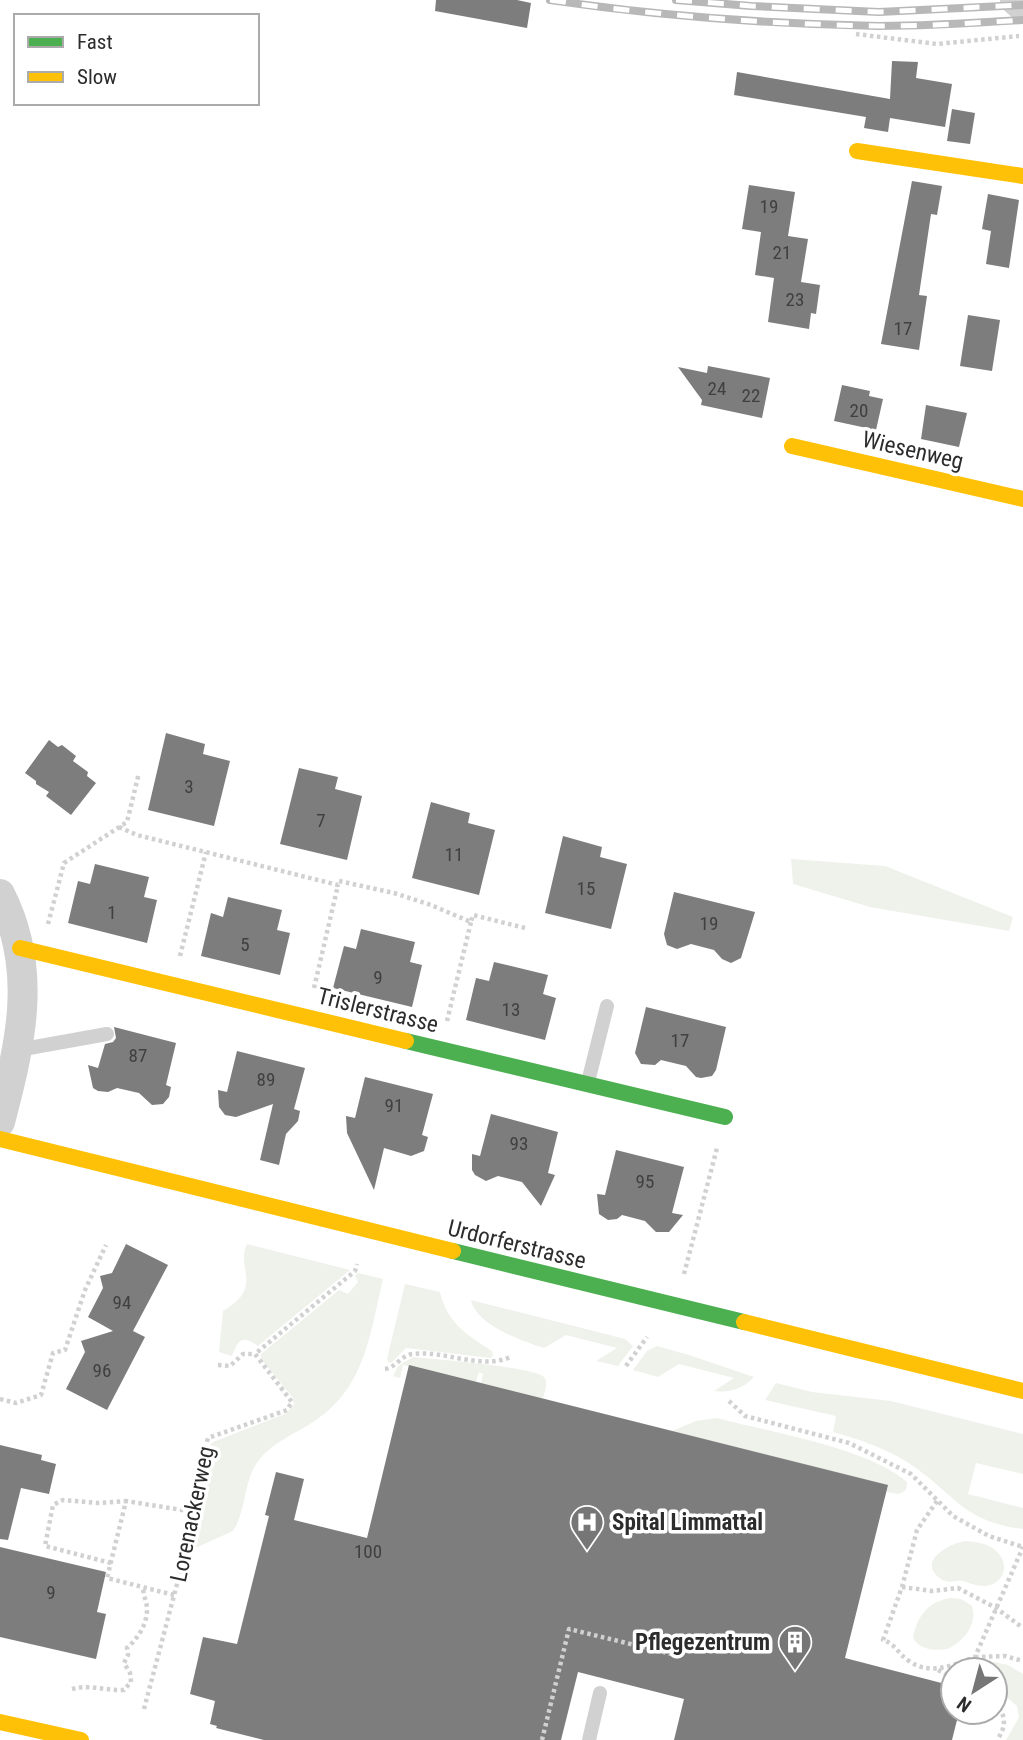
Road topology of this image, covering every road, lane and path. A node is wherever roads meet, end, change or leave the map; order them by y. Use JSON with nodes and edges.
{"nodes":[{"id":1,"x":1015,"y":0,"type":"edge"},
{"id":2,"x":1023,"y":7,"type":"edge"},
{"id":3,"x":856,"y":34,"type":"dead end"},
{"id":4,"x":1023,"y":36,"type":"edge"},
{"id":5,"x":858,"y":151,"type":"dead end"},
{"id":6,"x":1023,"y":176,"type":"edge"},
{"id":7,"x":792,"y":446,"type":"dead end"},
{"id":8,"x":1023,"y":499,"type":"edge"},
{"id":9,"x":139,"y":773,"type":"dead end"},
{"id":10,"x":119,"y":827,"type":"junction"},
{"id":11,"x":206,"y":852,"type":"junction"},
{"id":12,"x":338,"y":885,"type":"junction"},
{"id":13,"x":0,"y":894,"type":"edge"},
{"id":14,"x":471,"y":922,"type":"junction"},
{"id":15,"x":525,"y":928,"type":"dead end"},
{"id":16,"x":30,"y":950,"type":"junction"},
{"id":17,"x":173,"y":984,"type":"junction"},
{"id":18,"x":607,"y":1006,"type":"dead end"},
{"id":19,"x":307,"y":1016,"type":"junction"},
{"id":20,"x":107,"y":1034,"type":"dead end"},
{"id":21,"x":440,"y":1049,"type":"junction"},
{"id":22,"x":18,"y":1050,"type":"junction"},
{"id":23,"x":587,"y":1084,"type":"junction"},
{"id":24,"x":725,"y":1117,"type":"joint"},
{"id":25,"x":0,"y":1122,"type":"edge"},
{"id":26,"x":0,"y":1139,"type":"edge"},
{"id":27,"x":106,"y":1245,"type":"dead end"},
{"id":28,"x":356,"y":1264,"type":"dead end"},
{"id":29,"x":684,"y":1274,"type":"dead end"},
{"id":30,"x":647,"y":1337,"type":"dead end"},
{"id":31,"x":255,"y":1354,"type":"junction"},
{"id":32,"x":511,"y":1357,"type":"dead end"},
{"id":33,"x":218,"y":1365,"type":"dead end"},
{"id":34,"x":626,"y":1366,"type":"dead end"},
{"id":35,"x":385,"y":1369,"type":"dead end"},
{"id":36,"x":1023,"y":1391,"type":"edge"},
{"id":37,"x":0,"y":1399,"type":"edge"},
{"id":38,"x":729,"y":1401,"type":"dead end"},
{"id":39,"x":126,"y":1501,"type":"junction"},
{"id":40,"x":937,"y":1501,"type":"junction"},
{"id":41,"x":188,"y":1511,"type":"junction"},
{"id":42,"x":1023,"y":1547,"type":"edge"},
{"id":43,"x":111,"y":1563,"type":"junction"},
{"id":44,"x":143,"y":1587,"type":"junction"},
{"id":45,"x":902,"y":1587,"type":"junction"},
{"id":46,"x":174,"y":1595,"type":"junction"},
{"id":47,"x":996,"y":1608,"type":"junction"},
{"id":48,"x":1023,"y":1628,"type":"edge"},
{"id":49,"x":680,"y":1656,"type":"dead end"},
{"id":50,"x":975,"y":1656,"type":"edge"},
{"id":51,"x":937,"y":1670,"type":"edge"},
{"id":52,"x":72,"y":1689,"type":"dead end"},
{"id":53,"x":600,"y":1693,"type":"dead end"},
{"id":54,"x":144,"y":1709,"type":"dead end"},
{"id":55,"x":0,"y":1722,"type":"edge"},
{"id":56,"x":81,"y":1740,"type":"edge"},
{"id":57,"x":542,"y":1740,"type":"edge"},
{"id":58,"x":589,"y":1740,"type":"edge"}],
"edges":[{"from":1,"to":2,"type":"street"},
{"from":3,"to":4,"type":"path"},
{"from":5,"to":6,"type":"street"},
{"from":7,"to":8,"type":"street","name":"Wiesenweg"},
{"from":9,"to":10,"type":"path"},
{"from":10,"to":11,"type":"path"},
{"from":10,"to":16,"type":"path"},
{"from":11,"to":12,"type":"path"},
{"from":11,"to":17,"type":"path"},
{"from":12,"to":14,"type":"path"},
{"from":12,"to":19,"type":"path"},
{"from":13,"to":16,"type":"street"},
{"from":14,"to":15,"type":"path"},
{"from":14,"to":21,"type":"path"},
{"from":16,"to":17,"type":"street","name":"Trislerstrasse"},
{"from":16,"to":22,"type":"street"},
{"from":17,"to":19,"type":"street","name":"Trislerstrasse"},
{"from":18,"to":23,"type":"lane"},
{"from":19,"to":21,"type":"street","name":"Trislerstrasse"},
{"from":20,"to":22,"type":"lane"},
{"from":21,"to":23,"type":"street","name":"Trislerstrasse"},
{"from":22,"to":25,"type":"street"},
{"from":23,"to":24,"type":"street","name":"Trislerstrasse"},
{"from":24,"to":29,"type":"path"},
{"from":26,"to":36,"type":"street","name":"Urdorferstrasse"},
{"from":27,"to":37,"type":"path"},
{"from":28,"to":31,"type":"path"},
{"from":30,"to":34,"type":"path"},
{"from":31,"to":33,"type":"path"},
{"from":31,"to":41,"type":"path","name":"Lorenackerweg"},
{"from":32,"to":35,"type":"path"},
{"from":38,"to":40,"type":"path"},
{"from":39,"to":41,"type":"path"},
{"from":39,"to":43,"type":"path"},
{"from":39,"to":43,"type":"path"},
{"from":40,"to":42,"type":"path"},
{"from":40,"to":45,"type":"path"},
{"from":41,"to":46,"type":"path","name":"Lorenackerweg"},
{"from":42,"to":47,"type":"path"},
{"from":43,"to":44,"type":"path"},
{"from":44,"to":46,"type":"path"},
{"from":44,"to":52,"type":"path"},
{"from":45,"to":47,"type":"path"},
{"from":45,"to":51,"type":"path"},
{"from":46,"to":54,"type":"path","name":"Lorenackerweg"},
{"from":47,"to":48,"type":"path"},
{"from":47,"to":50,"type":"path"},
{"from":49,"to":57,"type":"path"},
{"from":53,"to":58,"type":"lane"},
{"from":55,"to":56,"type":"street"}]}
